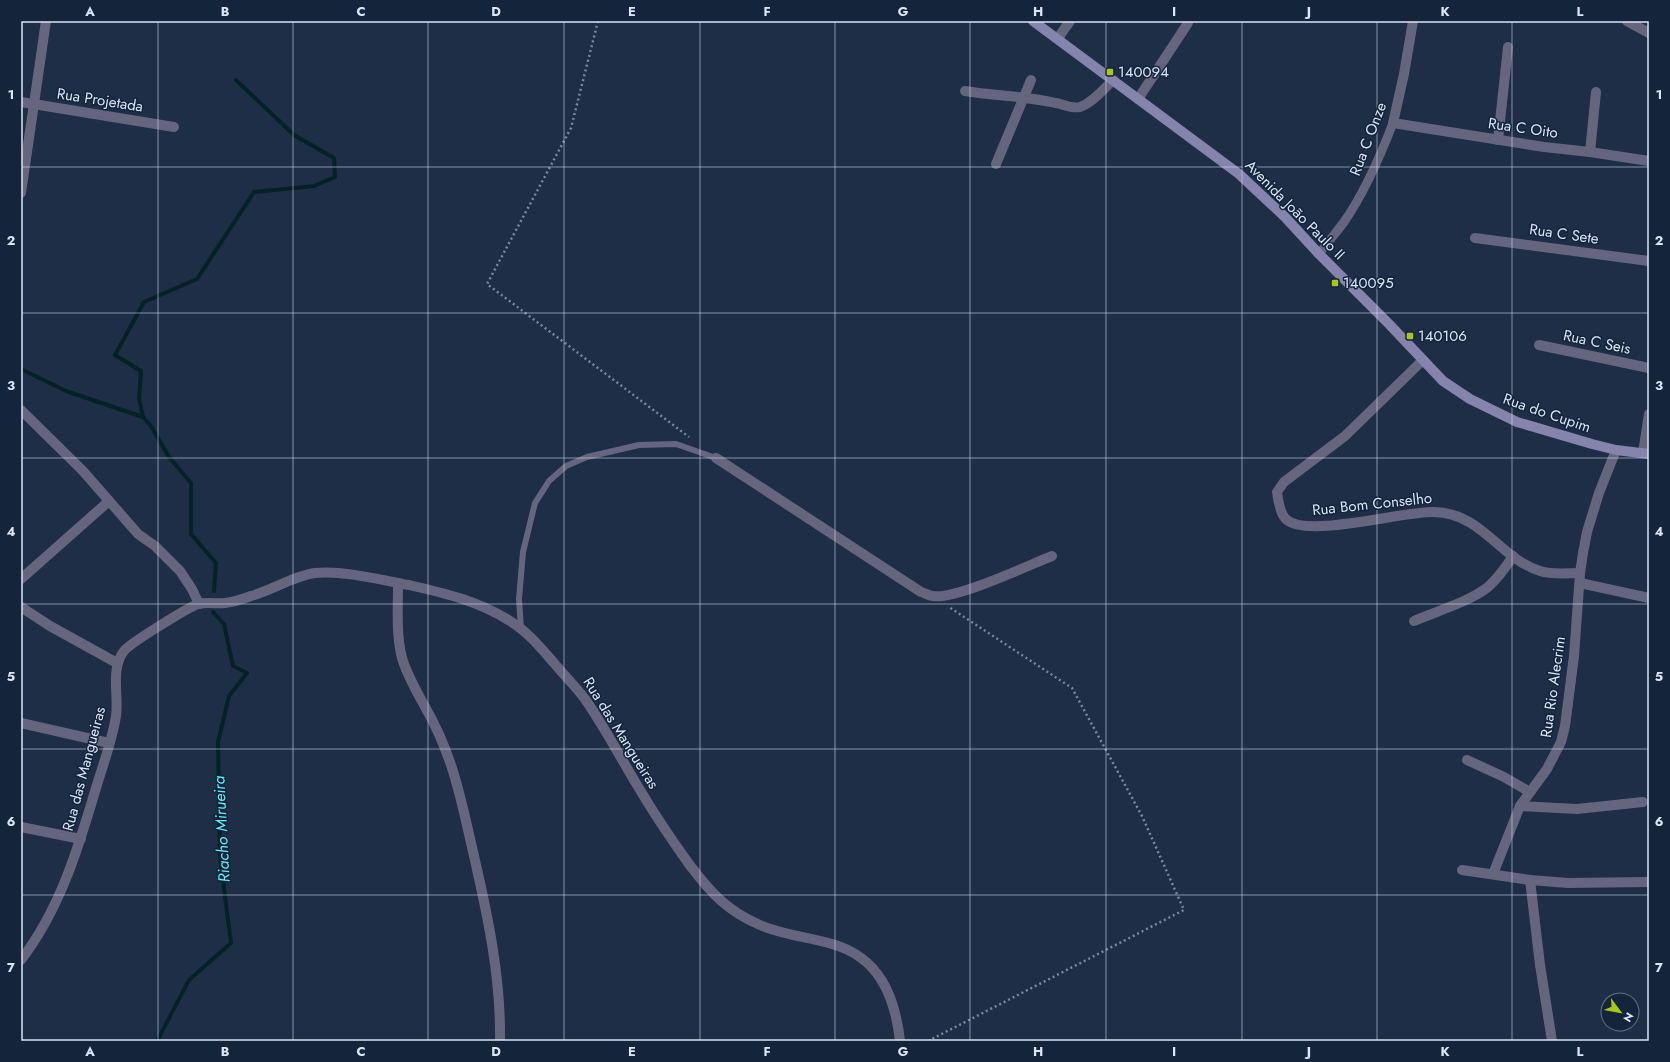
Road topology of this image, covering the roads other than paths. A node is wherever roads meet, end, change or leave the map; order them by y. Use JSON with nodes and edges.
{"nodes":[{"id":1,"x":1033,"y":21,"type":"edge"},
{"id":2,"x":1070,"y":21,"type":"edge"},
{"id":3,"x":1414,"y":21,"type":"edge"},
{"id":4,"x":1627,"y":21,"type":"edge"},
{"id":5,"x":1188,"y":23,"type":"dead end"},
{"id":6,"x":47,"y":24,"type":"edge"},
{"id":7,"x":1649,"y":33,"type":"edge"},
{"id":8,"x":1058,"y":38,"type":"junction"},
{"id":9,"x":1508,"y":48,"type":"dead end"},
{"id":10,"x":1031,"y":80,"type":"dead end"},
{"id":11,"x":1113,"y":80,"type":"junction"},
{"id":12,"x":965,"y":91,"type":"dead end"},
{"id":13,"x":1596,"y":92,"type":"dead end"},
{"id":14,"x":1023,"y":98,"type":"junction"},
{"id":15,"x":1138,"y":99,"type":"junction"},
{"id":16,"x":21,"y":102,"type":"edge"},
{"id":17,"x":34,"y":104,"type":"junction"},
{"id":18,"x":1393,"y":123,"type":"junction"},
{"id":19,"x":174,"y":127,"type":"dead end"},
{"id":20,"x":1498,"y":140,"type":"junction"},
{"id":21,"x":1590,"y":152,"type":"junction"},
{"id":22,"x":1649,"y":161,"type":"edge"},
{"id":23,"x":996,"y":164,"type":"dead end"},
{"id":24,"x":21,"y":193,"type":"edge"},
{"id":25,"x":1475,"y":238,"type":"dead end"},
{"id":26,"x":1319,"y":254,"type":"junction"},
{"id":27,"x":1649,"y":261,"type":"edge"},
{"id":28,"x":1539,"y":345,"type":"dead end"},
{"id":29,"x":1423,"y":360,"type":"junction"},
{"id":30,"x":1649,"y":368,"type":"edge"},
{"id":31,"x":1443,"y":381,"type":"joint"},
{"id":32,"x":21,"y":410,"type":"edge"},
{"id":33,"x":1649,"y":414,"type":"edge"},
{"id":34,"x":1616,"y":450,"type":"junction"},
{"id":35,"x":1646,"y":454,"type":"edge"},
{"id":36,"x":716,"y":458,"type":"joint"},
{"id":37,"x":109,"y":501,"type":"junction"},
{"id":38,"x":1052,"y":556,"type":"dead end"},
{"id":39,"x":1513,"y":556,"type":"junction"},
{"id":40,"x":1580,"y":578,"type":"junction"},
{"id":41,"x":21,"y":579,"type":"edge"},
{"id":42,"x":398,"y":583,"type":"junction"},
{"id":43,"x":1649,"y":598,"type":"edge"},
{"id":44,"x":199,"y":604,"type":"junction"},
{"id":45,"x":21,"y":607,"type":"edge"},
{"id":46,"x":1414,"y":620,"type":"dead end"},
{"id":47,"x":521,"y":629,"type":"junction"},
{"id":48,"x":118,"y":663,"type":"junction"},
{"id":49,"x":21,"y":723,"type":"edge"},
{"id":50,"x":109,"y":743,"type":"junction"},
{"id":51,"x":1467,"y":760,"type":"dead end"},
{"id":52,"x":1530,"y":792,"type":"junction"},
{"id":53,"x":1643,"y":802,"type":"dead end"},
{"id":54,"x":1520,"y":806,"type":"junction"},
{"id":55,"x":21,"y":827,"type":"edge"},
{"id":56,"x":81,"y":839,"type":"junction"},
{"id":57,"x":1462,"y":870,"type":"dead end"},
{"id":58,"x":1493,"y":874,"type":"junction"},
{"id":59,"x":1530,"y":880,"type":"junction"},
{"id":60,"x":1649,"y":882,"type":"edge"},
{"id":61,"x":21,"y":960,"type":"edge"},
{"id":62,"x":500,"y":1041,"type":"edge"},
{"id":63,"x":900,"y":1041,"type":"edge"},
{"id":64,"x":1552,"y":1041,"type":"edge"}],
"edges":[{"from":1,"to":8,"type":"main road","name":"Avenida João Paulo II"},
{"from":2,"to":8,"type":"street"},
{"from":3,"to":18,"type":"street","name":"Rua C Onze"},
{"from":4,"to":7,"type":"street"},
{"from":5,"to":15,"type":"street"},
{"from":6,"to":17,"type":"street"},
{"from":8,"to":11,"type":"main road","name":"Avenida João Paulo II"},
{"from":9,"to":20,"type":"street"},
{"from":10,"to":14,"type":"street"},
{"from":11,"to":14,"type":"street"},
{"from":11,"to":15,"type":"main road","name":"Avenida João Paulo II"},
{"from":12,"to":14,"type":"street"},
{"from":13,"to":21,"type":"street"},
{"from":14,"to":23,"type":"street"},
{"from":15,"to":26,"type":"main road","name":"Avenida João Paulo II"},
{"from":16,"to":17,"type":"street","name":"Rua Projetada"},
{"from":17,"to":19,"type":"street","name":"Rua Projetada"},
{"from":17,"to":24,"type":"street"},
{"from":18,"to":20,"type":"street","name":"Rua C Oito"},
{"from":18,"to":26,"type":"street","name":"Rua C Onze"},
{"from":20,"to":21,"type":"street","name":"Rua C Oito"},
{"from":21,"to":22,"type":"street","name":"Rua C Oito"},
{"from":25,"to":27,"type":"street","name":"Rua C Sete"},
{"from":26,"to":29,"type":"main road","name":"Avenida João Paulo II"},
{"from":28,"to":30,"type":"street","name":"Rua C Seis"},
{"from":29,"to":31,"type":"main road","name":"Avenida João Paulo II"},
{"from":29,"to":39,"type":"street","name":"Rua Bom Conselho"},
{"from":31,"to":34,"type":"main road","name":"Rua do Cupim"},
{"from":32,"to":37,"type":"street"},
{"from":33,"to":35,"type":"street"},
{"from":34,"to":35,"type":"main road","name":"Rua do Cupim"},
{"from":34,"to":40,"type":"street","name":"Rua Rio Alecrim"},
{"from":36,"to":38,"type":"street"},
{"from":36,"to":47,"type":"lane"},
{"from":37,"to":41,"type":"street"},
{"from":37,"to":44,"type":"street"},
{"from":39,"to":40,"type":"street","name":"Rua Bom Conselho"},
{"from":39,"to":46,"type":"street"},
{"from":40,"to":43,"type":"street"},
{"from":40,"to":52,"type":"street","name":"Rua Rio Alecrim"},
{"from":42,"to":44,"type":"street","name":"Rua das Mangueiras"},
{"from":42,"to":47,"type":"street","name":"Rua das Mangueiras"},
{"from":42,"to":62,"type":"street"},
{"from":44,"to":48,"type":"street","name":"Rua das Mangueiras"},
{"from":45,"to":48,"type":"street"},
{"from":47,"to":63,"type":"street","name":"Rua das Mangueiras"},
{"from":48,"to":50,"type":"street","name":"Rua das Mangueiras"},
{"from":49,"to":50,"type":"street"},
{"from":50,"to":56,"type":"street","name":"Rua das Mangueiras"},
{"from":51,"to":52,"type":"street"},
{"from":52,"to":54,"type":"street","name":"Rua Rio Alecrim"},
{"from":53,"to":54,"type":"street"},
{"from":54,"to":58,"type":"street","name":"Rua Rio Alecrim"},
{"from":55,"to":56,"type":"street"},
{"from":56,"to":61,"type":"street","name":"Rua das Mangueiras"},
{"from":57,"to":58,"type":"street"},
{"from":58,"to":59,"type":"street"},
{"from":59,"to":60,"type":"street"},
{"from":59,"to":64,"type":"street"}]}
